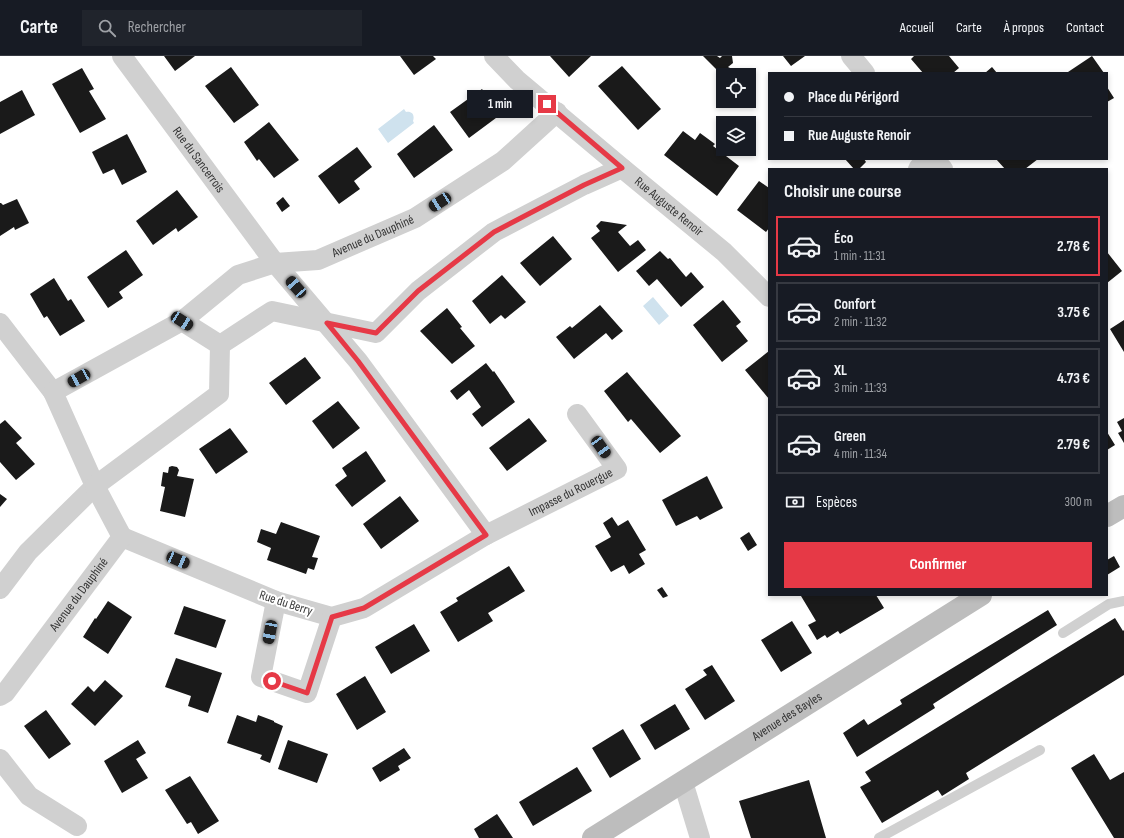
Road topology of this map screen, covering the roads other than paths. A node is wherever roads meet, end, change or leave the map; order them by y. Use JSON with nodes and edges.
{"nodes":[{"id":1,"x":122,"y":56,"type":"edge"},
{"id":2,"x":494,"y":56,"type":"edge"},
{"id":3,"x":851,"y":56,"type":"edge"},
{"id":4,"x":864,"y":72,"type":"edge"},
{"id":5,"x":557,"y":112,"type":"junction"},
{"id":6,"x":935,"y":160,"type":"edge"},
{"id":7,"x":622,"y":168,"type":"junction"},
{"id":8,"x":942,"y":168,"type":"edge"},
{"id":9,"x":275,"y":263,"type":"junction"},
{"id":10,"x":768,"y":296,"type":"edge"},
{"id":11,"x":182,"y":321,"type":"junction"},
{"id":12,"x":0,"y":322,"type":"edge"},
{"id":13,"x":327,"y":323,"type":"junction"},
{"id":14,"x":220,"y":345,"type":"junction"},
{"id":15,"x":53,"y":392,"type":"junction"},
{"id":16,"x":577,"y":414,"type":"dead end"},
{"id":17,"x":95,"y":486,"type":"junction"},
{"id":18,"x":1124,"y":506,"type":"edge"},
{"id":19,"x":1108,"y":515,"type":"edge"},
{"id":20,"x":486,"y":535,"type":"junction"},
{"id":21,"x":122,"y":537,"type":"junction"},
{"id":22,"x":0,"y":589,"type":"edge"},
{"id":23,"x":979,"y":596,"type":"edge"},
{"id":24,"x":276,"y":601,"type":"junction"},
{"id":25,"x":1124,"y":601,"type":"edge"},
{"id":26,"x":332,"y":617,"type":"junction"},
{"id":27,"x":1063,"y":633,"type":"dead end"},
{"id":28,"x":0,"y":696,"type":"edge"},
{"id":29,"x":1040,"y":750,"type":"dead end"},
{"id":30,"x":0,"y":760,"type":"edge"},
{"id":31,"x":683,"y":782,"type":"junction"},
{"id":32,"x":78,"y":826,"type":"dead end"},
{"id":33,"x":700,"y":836,"type":"edge"},
{"id":34,"x":593,"y":838,"type":"edge"},
{"id":35,"x":879,"y":838,"type":"edge"}],
"edges":[{"from":1,"to":9,"type":"street","name":"Rue du Sancerrois"},
{"from":2,"to":5,"type":"street","name":"Rue Auguste Renoir"},
{"from":3,"to":4,"type":"street"},
{"from":5,"to":7,"type":"street","name":"Rue Auguste Renoir"},
{"from":5,"to":9,"type":"street","name":"Avenue du Dauphiné"},
{"from":6,"to":8,"type":"street"},
{"from":7,"to":10,"type":"street","name":"Rue Auguste Renoir"},
{"from":7,"to":13,"type":"street"},
{"from":9,"to":11,"type":"street","name":"Avenue du Dauphiné"},
{"from":9,"to":13,"type":"street"},
{"from":11,"to":14,"type":"street"},
{"from":11,"to":15,"type":"street","name":"Avenue du Dauphiné"},
{"from":12,"to":15,"type":"street"},
{"from":13,"to":14,"type":"street"},
{"from":13,"to":20,"type":"street"},
{"from":14,"to":17,"type":"street"},
{"from":15,"to":17,"type":"street"},
{"from":16,"to":20,"type":"street","name":"Impasse du Rouergue"},
{"from":17,"to":21,"type":"street"},
{"from":17,"to":22,"type":"street"},
{"from":18,"to":19,"type":"main road"},
{"from":20,"to":26,"type":"street"},
{"from":21,"to":24,"type":"street","name":"Rue du Berry"},
{"from":21,"to":28,"type":"street","name":"Avenue du Dauphiné"},
{"from":23,"to":31,"type":"main road","name":"Avenue des Bayles"},
{"from":24,"to":26,"type":"street","name":"Rue du Berry"},
{"from":24,"to":26,"type":"street"},
{"from":25,"to":27,"type":"lane"},
{"from":29,"to":35,"type":"lane"},
{"from":30,"to":32,"type":"street"},
{"from":31,"to":33,"type":"street"},
{"from":31,"to":34,"type":"main road","name":"Avenue des Bayles"}]}
